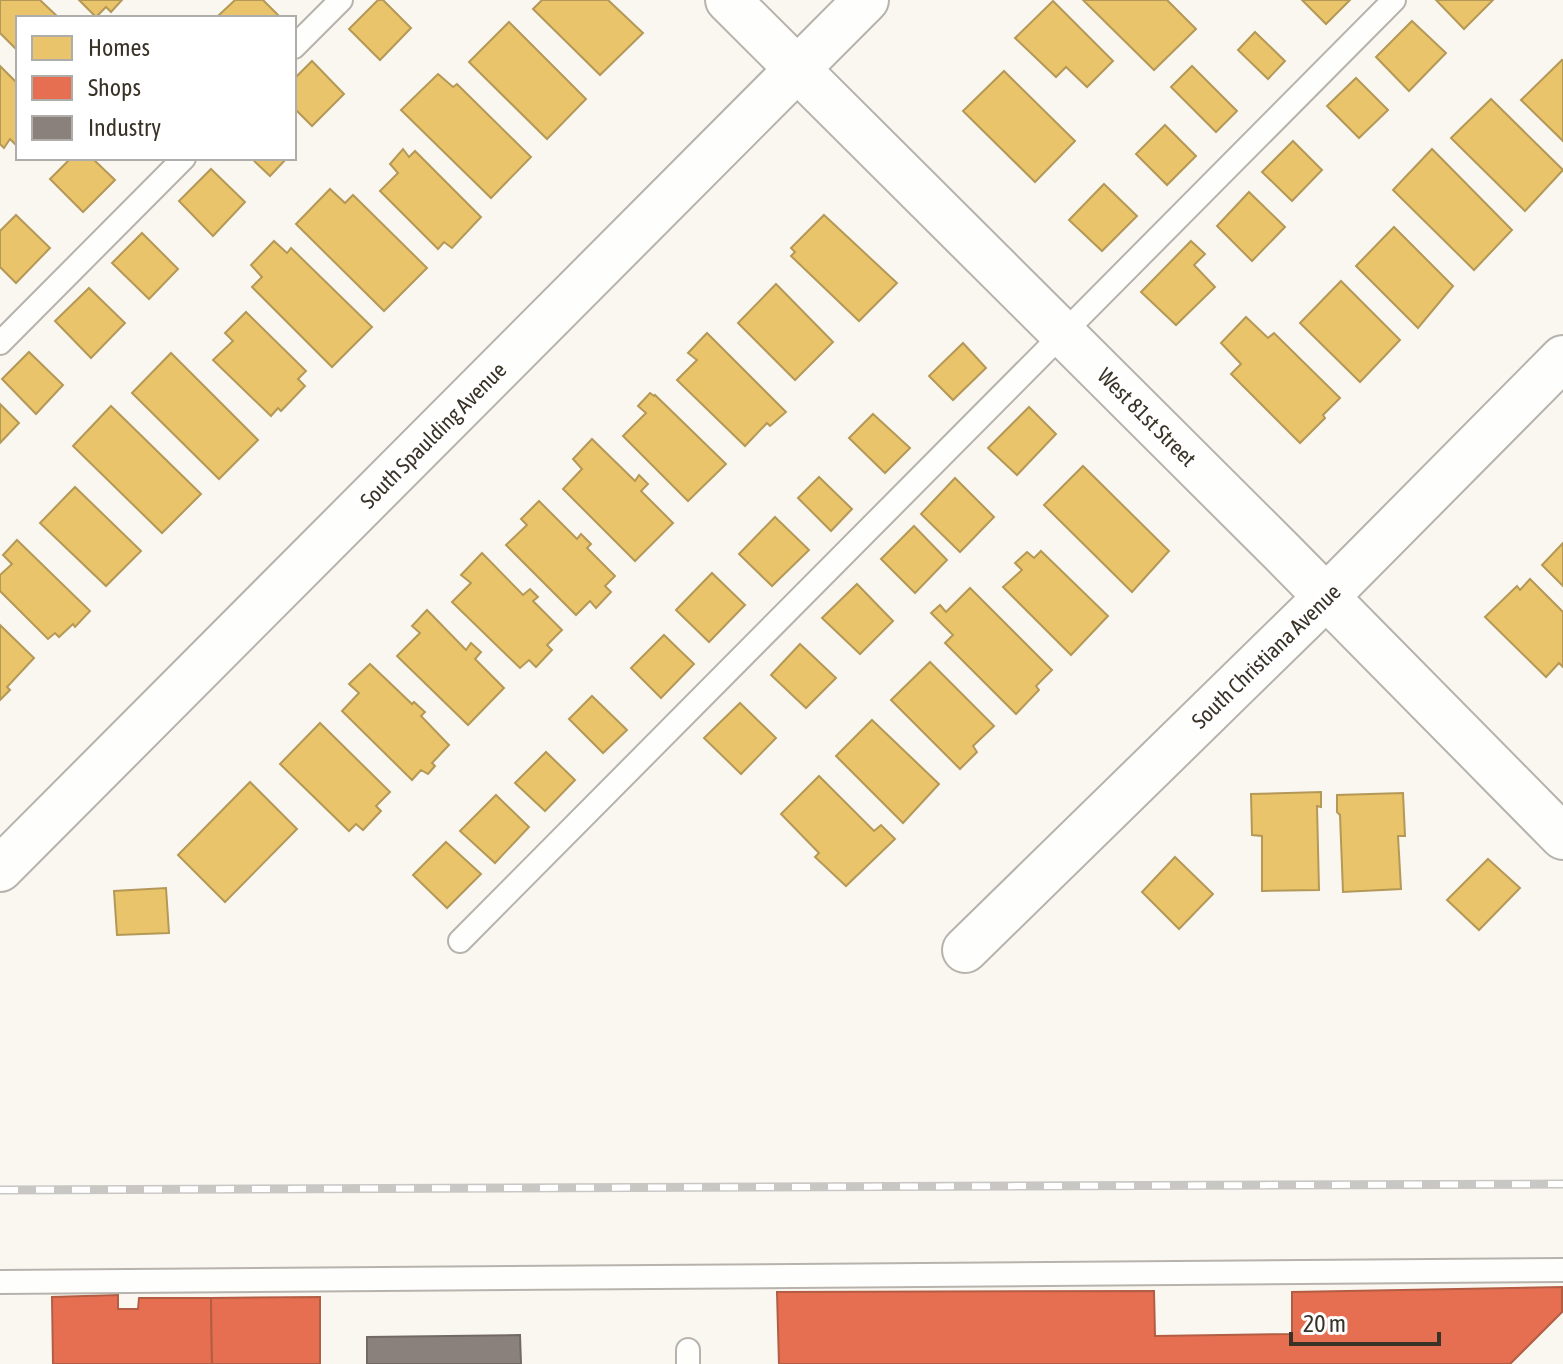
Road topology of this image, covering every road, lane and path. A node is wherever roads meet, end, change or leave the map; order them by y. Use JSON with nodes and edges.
{"nodes":[{"id":1,"x":341,"y":0,"type":"edge"},
{"id":2,"x":728,"y":0,"type":"edge"},
{"id":3,"x":866,"y":0,"type":"edge"},
{"id":4,"x":1394,"y":0,"type":"edge"},
{"id":5,"x":296,"y":45,"type":"edge"},
{"id":6,"x":798,"y":69,"type":"junction"},
{"id":7,"x":182,"y":160,"type":"edge"},
{"id":8,"x":1063,"y":334,"type":"junction"},
{"id":9,"x":0,"y":343,"type":"edge"},
{"id":10,"x":1563,"y":358,"type":"edge"},
{"id":11,"x":1326,"y":597,"type":"junction"},
{"id":12,"x":1563,"y":837,"type":"edge"},
{"id":13,"x":0,"y":869,"type":"edge"},
{"id":14,"x":460,"y":941,"type":"dead end"},
{"id":15,"x":965,"y":950,"type":"dead end"},
{"id":16,"x":1563,"y":1270,"type":"edge"},
{"id":17,"x":0,"y":1282,"type":"edge"}],
"edges":[{"from":1,"to":5,"type":"lane"},
{"from":2,"to":6,"type":"street","name":"West 81st Street"},
{"from":3,"to":6,"type":"street","name":"South Spaulding Avenue"},
{"from":4,"to":8,"type":"lane"},
{"from":6,"to":8,"type":"street","name":"West 81st Street"},
{"from":6,"to":13,"type":"street","name":"South Spaulding Avenue"},
{"from":7,"to":9,"type":"lane"},
{"from":8,"to":11,"type":"street","name":"West 81st Street"},
{"from":8,"to":14,"type":"lane"},
{"from":10,"to":11,"type":"street","name":"South Christiana Avenue"},
{"from":11,"to":12,"type":"street","name":"West 81st Street"},
{"from":11,"to":15,"type":"street","name":"South Christiana Avenue"},
{"from":16,"to":17,"type":"lane"}]}
